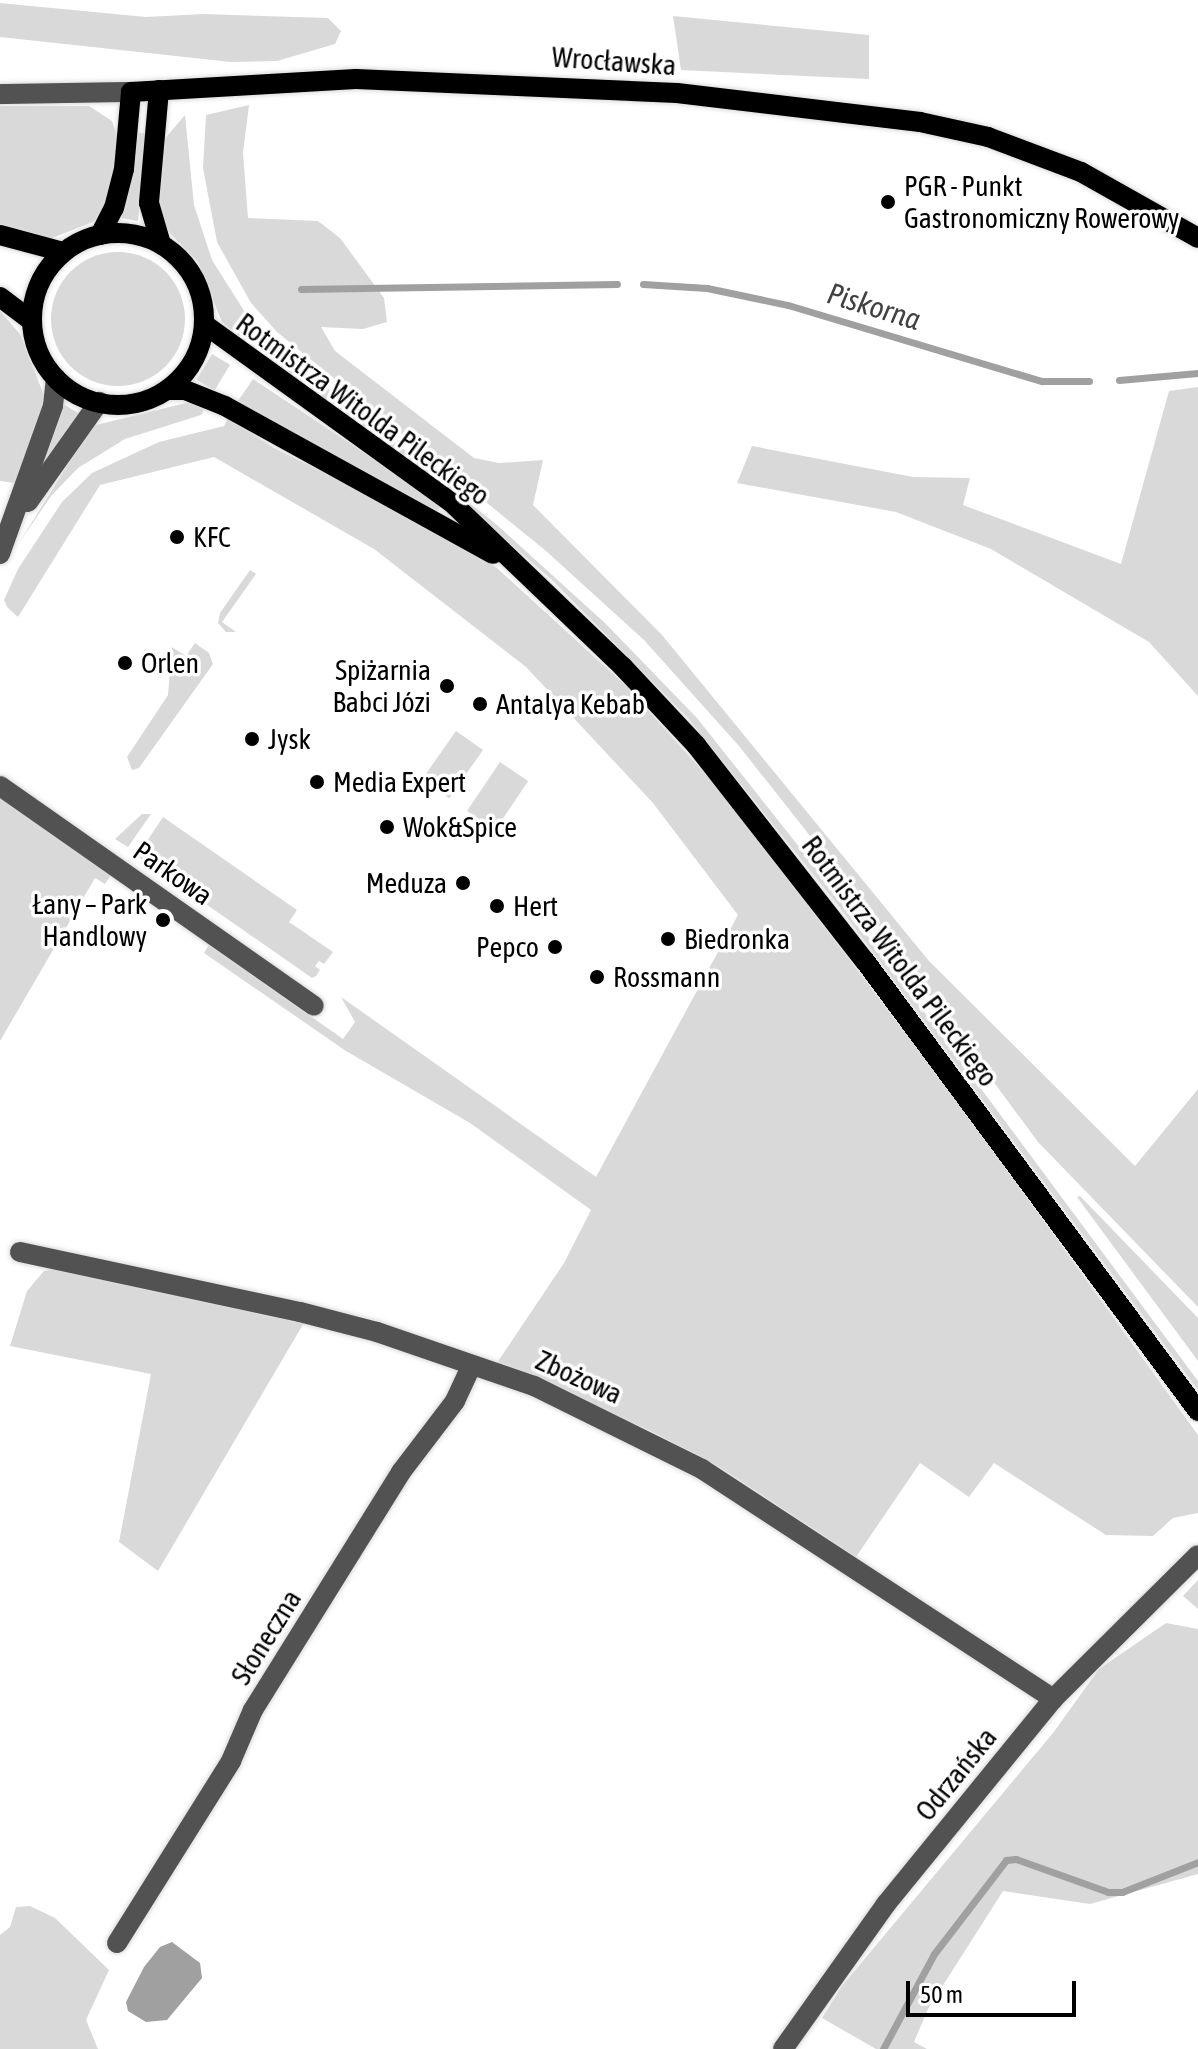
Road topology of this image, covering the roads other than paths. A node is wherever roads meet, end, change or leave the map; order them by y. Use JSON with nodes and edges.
{"nodes":[{"id":1,"x":159,"y":90,"type":"junction"},
{"id":2,"x":131,"y":92,"type":"junction"},
{"id":3,"x":0,"y":94,"type":"edge"},
{"id":4,"x":0,"y":235,"type":"edge"},
{"id":5,"x":100,"y":235,"type":"junction"},
{"id":6,"x":1198,"y":238,"type":"edge"},
{"id":7,"x":161,"y":244,"type":"junction"},
{"id":8,"x":63,"y":252,"type":"junction"},
{"id":9,"x":0,"y":297,"type":"edge"},
{"id":10,"x":31,"y":320,"type":"junction"},
{"id":11,"x":204,"y":324,"type":"junction"},
{"id":12,"x":56,"y":378,"type":"junction"},
{"id":13,"x":167,"y":390,"type":"junction"},
{"id":14,"x":99,"y":402,"type":"junction"},
{"id":15,"x":16,"y":519,"type":"junction"},
{"id":16,"x":0,"y":554,"type":"edge"},
{"id":17,"x":525,"y":573,"type":"junction"},
{"id":18,"x":0,"y":786,"type":"edge"},
{"id":19,"x":314,"y":1006,"type":"dead end"},
{"id":20,"x":20,"y":1252,"type":"dead end"},
{"id":21,"x":471,"y":1366,"type":"junction"},
{"id":22,"x":1198,"y":1411,"type":"edge"},
{"id":23,"x":1198,"y":1555,"type":"edge"},
{"id":24,"x":1053,"y":1699,"type":"junction"},
{"id":25,"x":117,"y":1943,"type":"dead end"},
{"id":26,"x":783,"y":2049,"type":"edge"}],
"edges":[{"from":1,"to":2,"type":"main road","name":"Wrocławska"},
{"from":1,"to":6,"type":"main road","name":"Wrocławska"},
{"from":1,"to":7,"type":"main road"},
{"from":2,"to":3,"type":"street","name":"Wrocławska"},
{"from":2,"to":5,"type":"main road"},
{"from":4,"to":8,"type":"main road"},
{"from":5,"to":7,"type":"main road"},
{"from":5,"to":8,"type":"main road"},
{"from":7,"to":11,"type":"main road"},
{"from":8,"to":10,"type":"main road"},
{"from":9,"to":10,"type":"main road"},
{"from":10,"to":12,"type":"main road"},
{"from":11,"to":13,"type":"main road"},
{"from":11,"to":17,"type":"main road","name":"Rotmistrza Witolda Pileckiego"},
{"from":12,"to":14,"type":"main road"},
{"from":12,"to":15,"type":"street"},
{"from":13,"to":14,"type":"main road"},
{"from":13,"to":17,"type":"main road","name":"Rotmistrza Witolda Pileckiego"},
{"from":14,"to":15,"type":"street"},
{"from":15,"to":16,"type":"street"},
{"from":17,"to":22,"type":"main road","name":"Rotmistrza Witolda Pileckiego"},
{"from":18,"to":19,"type":"street","name":"Parkowa"},
{"from":20,"to":21,"type":"street","name":"Zbożowa"},
{"from":21,"to":24,"type":"street","name":"Zbożowa"},
{"from":21,"to":25,"type":"street","name":"Słoneczna"},
{"from":23,"to":24,"type":"street","name":"Odrzańska"},
{"from":24,"to":26,"type":"street","name":"Odrzańska"}]}
